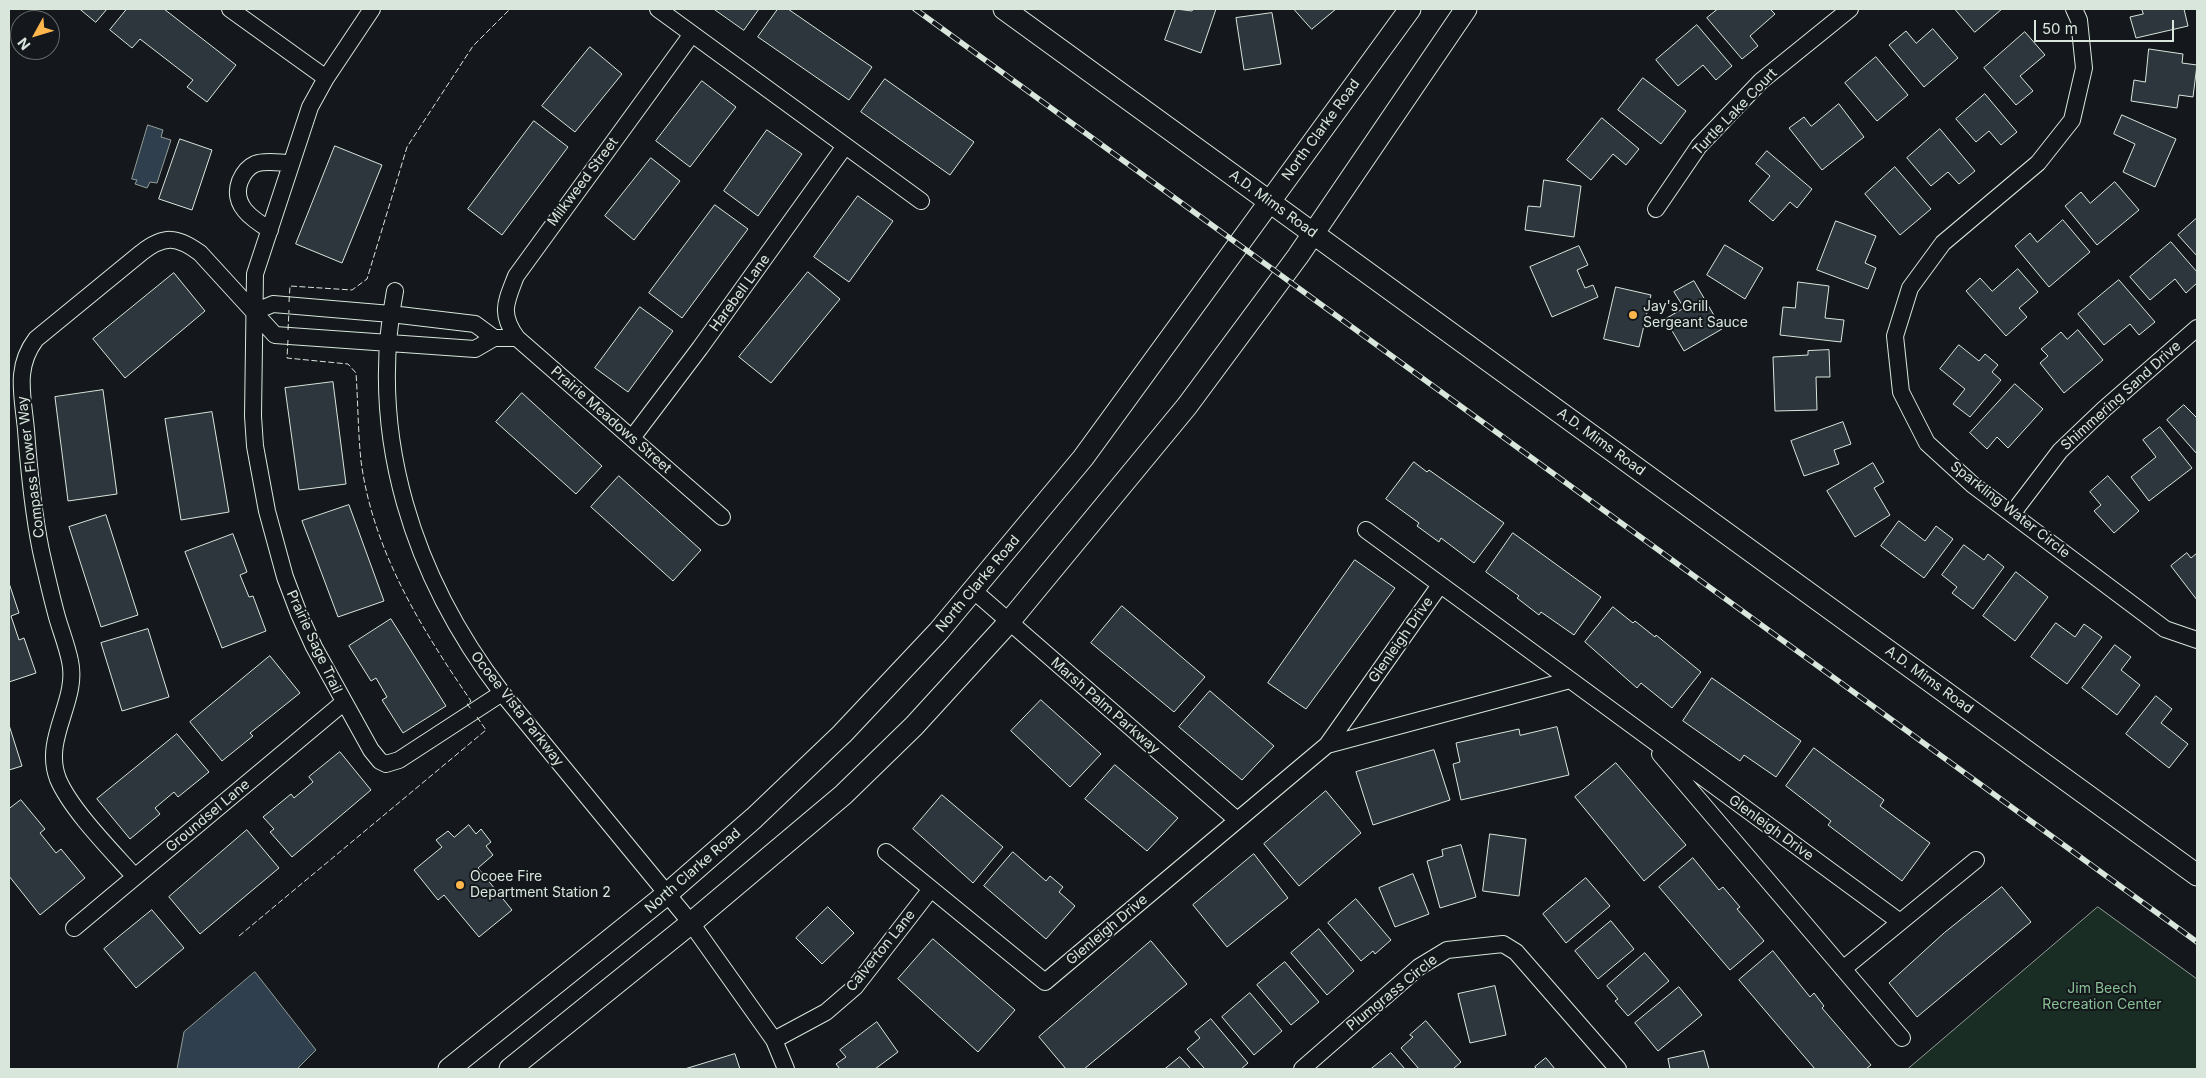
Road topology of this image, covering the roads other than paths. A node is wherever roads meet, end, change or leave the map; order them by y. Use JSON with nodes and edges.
{"nodes":[{"id":1,"x":230,"y":9,"type":"edge"},
{"id":2,"x":372,"y":9,"type":"edge"},
{"id":3,"x":658,"y":9,"type":"edge"},
{"id":4,"x":1004,"y":9,"type":"edge"},
{"id":5,"x":1410,"y":9,"type":"edge"},
{"id":6,"x":1466,"y":9,"type":"edge"},
{"id":7,"x":1850,"y":9,"type":"edge"},
{"id":8,"x":2074,"y":9,"type":"edge"},
{"id":9,"x":692,"y":34,"type":"junction"},
{"id":10,"x":326,"y":78,"type":"junction"},
{"id":11,"x":846,"y":146,"type":"junction"},
{"id":12,"x":290,"y":163,"type":"junction"},
{"id":13,"x":921,"y":201,"type":"dead end"},
{"id":14,"x":1269,"y":202,"type":"junction"},
{"id":15,"x":1656,"y":209,"type":"dead end"},
{"id":16,"x":270,"y":230,"type":"junction"},
{"id":17,"x":1315,"y":234,"type":"junction"},
{"id":18,"x":395,"y":291,"type":"dead end"},
{"id":19,"x":254,"y":312,"type":"junction"},
{"id":20,"x":391,"y":314,"type":"junction"},
{"id":21,"x":451,"y":321,"type":"junction"},
{"id":22,"x":2197,"y":328,"type":"edge"},
{"id":23,"x":494,"y":338,"type":"junction"},
{"id":24,"x":517,"y":338,"type":"junction"},
{"id":25,"x":388,"y":343,"type":"junction"},
{"id":26,"x":450,"y":348,"type":"junction"},
{"id":27,"x":632,"y":438,"type":"junction"},
{"id":28,"x":2012,"y":514,"type":"junction"},
{"id":29,"x":722,"y":518,"type":"dead end"},
{"id":30,"x":1366,"y":530,"type":"dead end"},
{"id":31,"x":1440,"y":585,"type":"junction"},
{"id":32,"x":974,"y":591,"type":"junction"},
{"id":33,"x":1009,"y":622,"type":"junction"},
{"id":34,"x":2197,"y":640,"type":"edge"},
{"id":35,"x":1570,"y":680,"type":"junction"},
{"id":36,"x":502,"y":693,"type":"junction"},
{"id":37,"x":343,"y":703,"type":"junction"},
{"id":38,"x":1642,"y":733,"type":"junction"},
{"id":39,"x":1326,"y":744,"type":"junction"},
{"id":40,"x":1237,"y":820,"type":"junction"},
{"id":41,"x":886,"y":852,"type":"dead end"},
{"id":42,"x":1976,"y":860,"type":"dead end"},
{"id":43,"x":2197,"y":875,"type":"edge"},
{"id":44,"x":135,"y":877,"type":"junction"},
{"id":45,"x":931,"y":889,"type":"junction"},
{"id":46,"x":667,"y":894,"type":"junction"},
{"id":47,"x":1900,"y":922,"type":"junction"},
{"id":48,"x":691,"y":923,"type":"junction"},
{"id":49,"x":74,"y":928,"type":"dead end"},
{"id":50,"x":1843,"y":969,"type":"junction"},
{"id":51,"x":1902,"y":1038,"type":"dead end"},
{"id":52,"x":774,"y":1040,"type":"junction"},
{"id":53,"x":448,"y":1069,"type":"edge"},
{"id":54,"x":510,"y":1069,"type":"edge"},
{"id":55,"x":786,"y":1069,"type":"edge"},
{"id":56,"x":1302,"y":1069,"type":"edge"},
{"id":57,"x":1618,"y":1069,"type":"edge"}],
"edges":[{"from":1,"to":10,"type":"street"},
{"from":2,"to":10,"type":"street","name":"Prairie Sage Trail"},
{"from":3,"to":9,"type":"street"},
{"from":4,"to":14,"type":"street","name":"A.D. Mims Road"},
{"from":5,"to":14,"type":"street","name":"North Clarke Road"},
{"from":6,"to":17,"type":"street"},
{"from":7,"to":15,"type":"street","name":"Turtle Lake Court"},
{"from":8,"to":28,"type":"street","name":"Sparkling Water Circle"},
{"from":9,"to":11,"type":"street"},
{"from":9,"to":24,"type":"street","name":"Milkweed Street"},
{"from":10,"to":12,"type":"street","name":"Prairie Sage Trail"},
{"from":11,"to":13,"type":"street"},
{"from":11,"to":27,"type":"street","name":"Harebell Lane"},
{"from":12,"to":16,"type":"street","name":"Prairie Sage Trail"},
{"from":12,"to":16,"type":"street"},
{"from":14,"to":17,"type":"street","name":"A.D. Mims Road"},
{"from":14,"to":32,"type":"street","name":"North Clarke Road"},
{"from":16,"to":19,"type":"street","name":"Prairie Sage Trail"},
{"from":17,"to":33,"type":"street"},
{"from":17,"to":43,"type":"street","name":"A.D. Mims Road"},
{"from":18,"to":20,"type":"street","name":"Ocoee Vista Parkway"},
{"from":19,"to":20,"type":"street"},
{"from":19,"to":25,"type":"street","name":"Compass Flower Way"},
{"from":19,"to":37,"type":"street","name":"Prairie Sage Trail"},
{"from":19,"to":44,"type":"street","name":"Compass Flower Way"},
{"from":20,"to":21,"type":"street"},
{"from":20,"to":25,"type":"street","name":"Ocoee Vista Parkway"},
{"from":21,"to":23,"type":"street"},
{"from":21,"to":26,"type":"street"},
{"from":22,"to":28,"type":"street","name":"Shimmering Sand Drive"},
{"from":23,"to":24,"type":"street"},
{"from":23,"to":26,"type":"street"},
{"from":24,"to":27,"type":"street","name":"Prairie Meadows Street"},
{"from":25,"to":26,"type":"street"},
{"from":25,"to":36,"type":"street","name":"Ocoee Vista Parkway"},
{"from":27,"to":29,"type":"street","name":"Prairie Meadows Street"},
{"from":28,"to":34,"type":"street","name":"Sparkling Water Circle"},
{"from":30,"to":31,"type":"street","name":"Glenleigh Drive"},
{"from":31,"to":35,"type":"street","name":"Glenleigh Drive"},
{"from":31,"to":39,"type":"street","name":"Glenleigh Drive"},
{"from":32,"to":33,"type":"street","name":"Marsh Palm Parkway"},
{"from":32,"to":46,"type":"street","name":"North Clarke Road"},
{"from":33,"to":40,"type":"street","name":"Marsh Palm Parkway"},
{"from":33,"to":48,"type":"street"},
{"from":35,"to":38,"type":"street","name":"Glenleigh Drive"},
{"from":35,"to":39,"type":"street","name":"Glenleigh Drive"},
{"from":36,"to":37,"type":"street","name":"Prairie Sage Trail"},
{"from":36,"to":46,"type":"street","name":"Ocoee Vista Parkway"},
{"from":37,"to":44,"type":"street","name":"Groundsel Lane"},
{"from":38,"to":47,"type":"street","name":"Glenleigh Drive"},
{"from":38,"to":50,"type":"street","name":"Glenleigh Drive"},
{"from":39,"to":40,"type":"street","name":"Glenleigh Drive"},
{"from":40,"to":45,"type":"street","name":"Glenleigh Drive"},
{"from":41,"to":45,"type":"street","name":"Glenleigh Drive"},
{"from":42,"to":47,"type":"street"},
{"from":44,"to":49,"type":"street","name":"Groundsel Lane"},
{"from":45,"to":52,"type":"street","name":"Calverton Lane"},
{"from":46,"to":48,"type":"street","name":"Ocoee Vista Parkway"},
{"from":46,"to":53,"type":"street","name":"North Clarke Road"},
{"from":47,"to":50,"type":"street"},
{"from":48,"to":52,"type":"street","name":"Ocoee Vista Parkway"},
{"from":48,"to":54,"type":"street"},
{"from":50,"to":51,"type":"street","name":"Glenleigh Drive"},
{"from":52,"to":55,"type":"street","name":"Ocoee Vista Parkway"},
{"from":56,"to":57,"type":"street","name":"Plumgrass Circle"}]}
